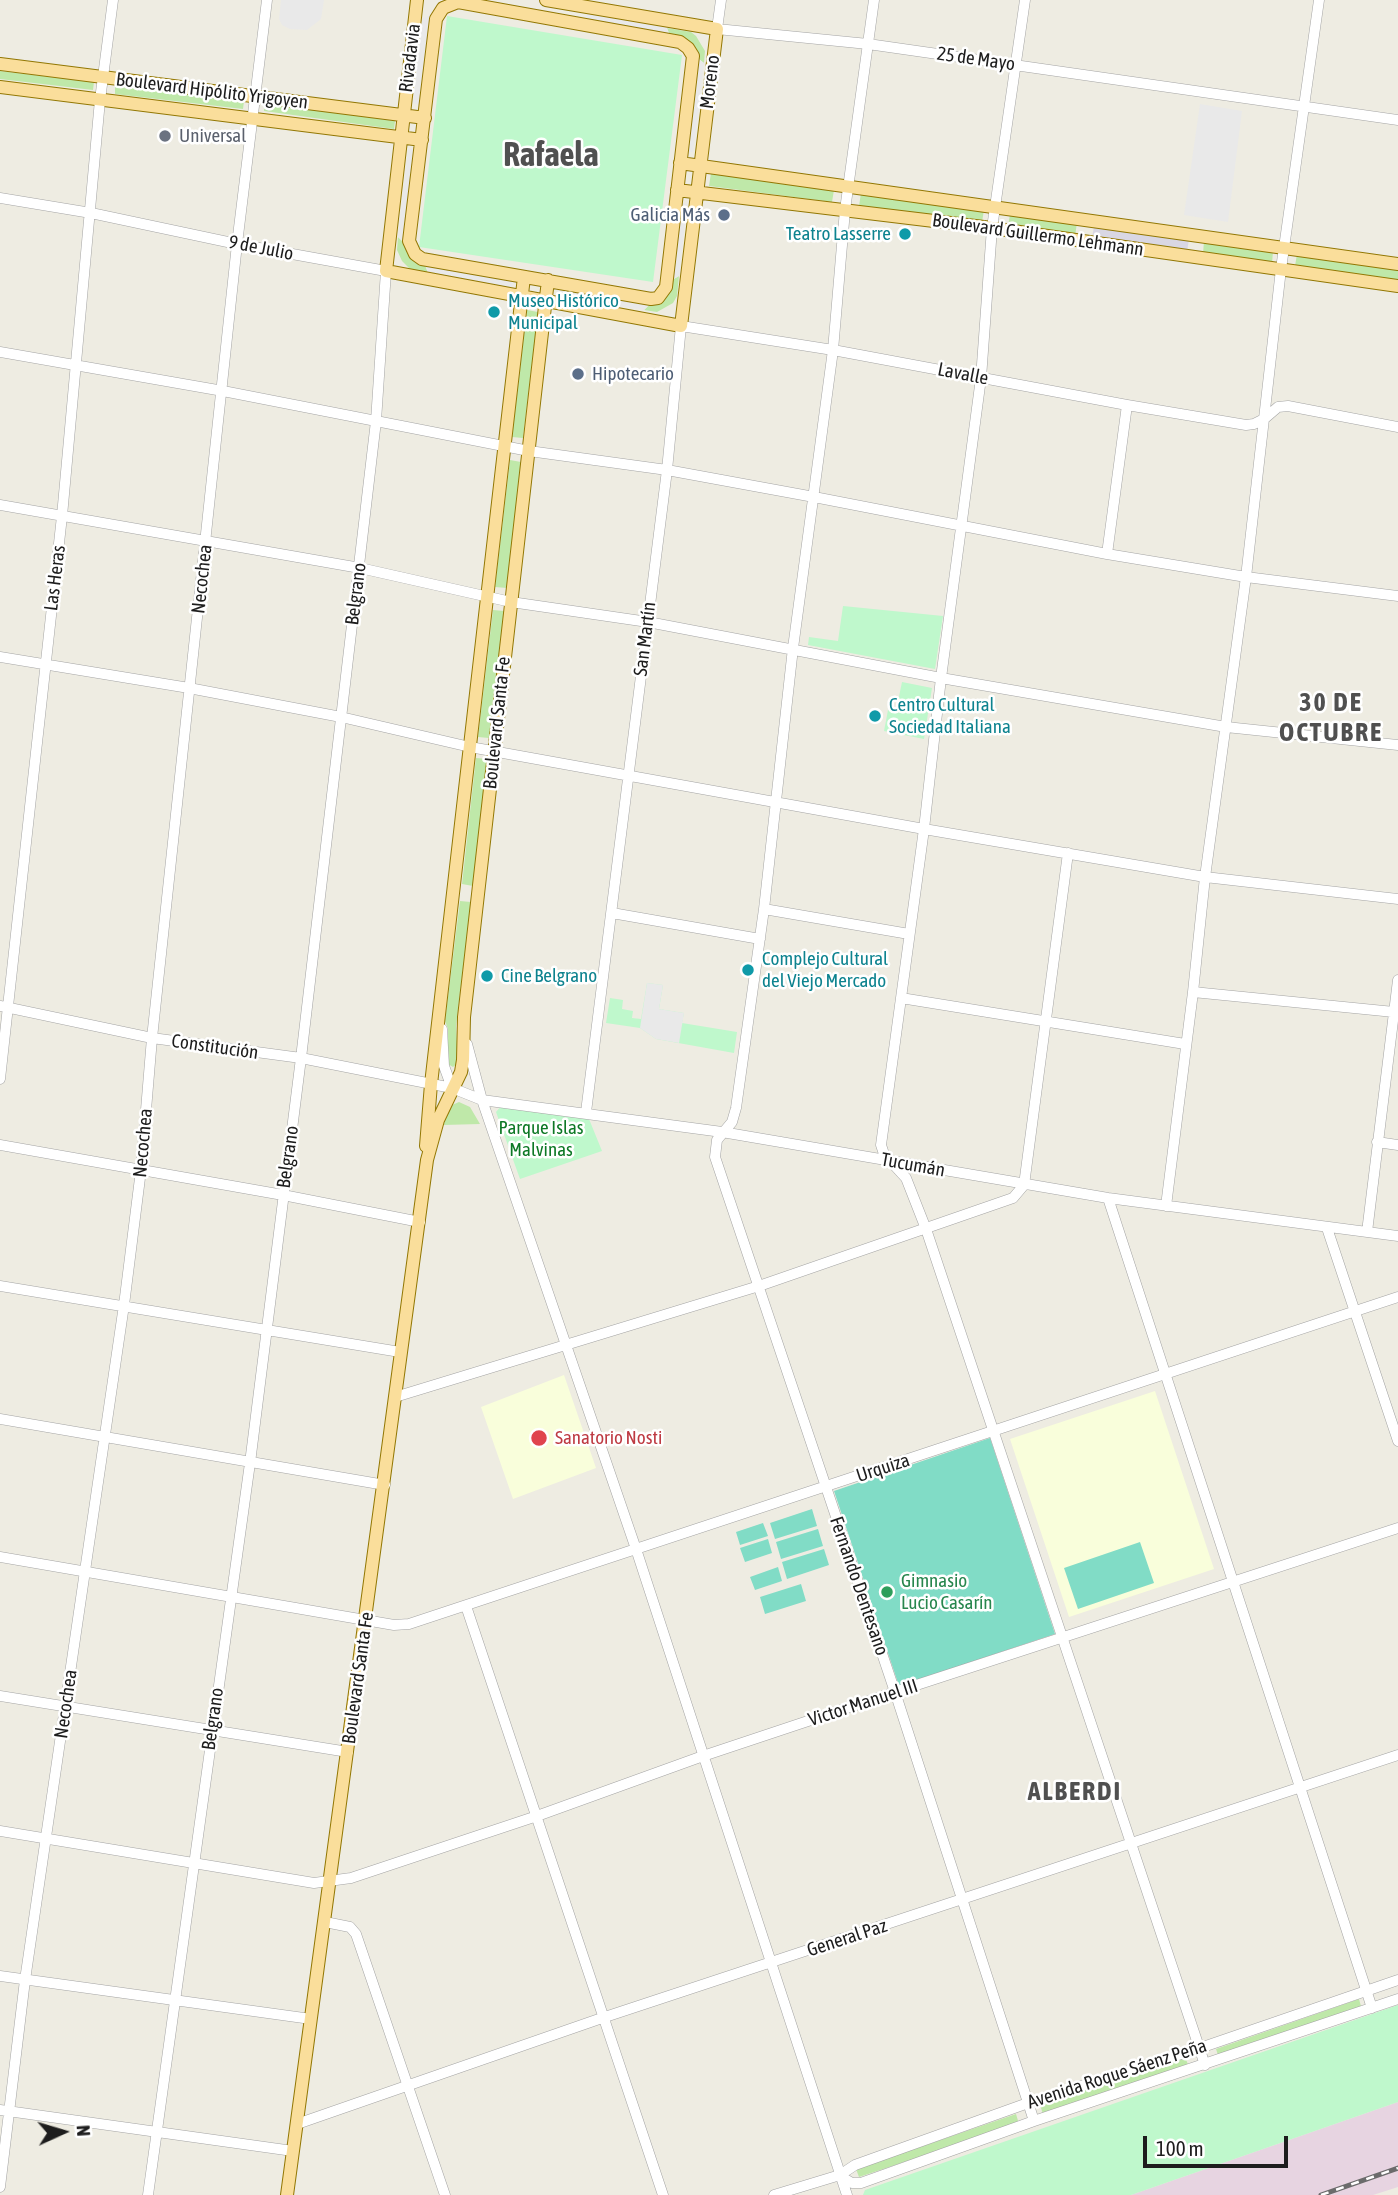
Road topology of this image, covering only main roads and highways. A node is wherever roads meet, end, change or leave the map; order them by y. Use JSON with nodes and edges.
{"nodes":[{"id":1,"x":417,"y":0,"type":"edge"},
{"id":2,"x":551,"y":0,"type":"edge"},
{"id":3,"x":577,"y":2,"type":"edge"},
{"id":4,"x":551,"y":19,"type":"junction"},
{"id":5,"x":574,"y":22,"type":"junction"},
{"id":6,"x":717,"y":29,"type":"joint"},
{"id":7,"x":0,"y":64,"type":"edge"},
{"id":8,"x":0,"y":87,"type":"edge"},
{"id":9,"x":403,"y":115,"type":"junction"},
{"id":10,"x":425,"y":118,"type":"junction"},
{"id":11,"x":401,"y":137,"type":"junction"},
{"id":12,"x":422,"y":140,"type":"junction"},
{"id":13,"x":680,"y":163,"type":"junction"},
{"id":14,"x":700,"y":165,"type":"junction"},
{"id":15,"x":677,"y":190,"type":"junction"},
{"id":16,"x":696,"y":192,"type":"junction"},
{"id":17,"x":1087,"y":219,"type":"junction"},
{"id":18,"x":1197,"y":235,"type":"junction"},
{"id":19,"x":1083,"y":242,"type":"junction"},
{"id":20,"x":1194,"y":257,"type":"junction"},
{"id":21,"x":1398,"y":264,"type":"edge"},
{"id":22,"x":386,"y":271,"type":"joint"},
{"id":23,"x":524,"y":277,"type":"junction"},
{"id":24,"x":548,"y":280,"type":"junction"},
{"id":25,"x":1398,"y":286,"type":"edge"},
{"id":26,"x":522,"y":297,"type":"junction"},
{"id":27,"x":545,"y":302,"type":"junction"},
{"id":28,"x":681,"y":326,"type":"joint"},
{"id":29,"x":454,"y":890,"type":"junction"},
{"id":30,"x":478,"y":894,"type":"junction"},
{"id":31,"x":427,"y":1160,"type":"junction"},
{"id":32,"x":287,"y":2195,"type":"edge"}],
"edges":[{"from":1,"to":9,"type":"main road","name":"Rivadavia"},
{"from":2,"to":3,"type":"main road","name":"25 de Mayo"},
{"from":2,"to":4,"type":"main road"},
{"from":3,"to":5,"type":"main road"},
{"from":3,"to":6,"type":"main road","name":"25 de Mayo"},
{"from":4,"to":5,"type":"main road"},
{"from":4,"to":10,"type":"main road","name":"Rivadavia"},
{"from":5,"to":13,"type":"main road","name":"Moreno"},
{"from":6,"to":14,"type":"main road","name":"Moreno"},
{"from":7,"to":9,"type":"main road","name":"Boulevard Hipólito Yrigoyen"},
{"from":8,"to":11,"type":"main road","name":"Boulevard Hipólito Yrigoyen"},
{"from":9,"to":10,"type":"main road","name":"Boulevard Hipólito Yrigoyen"},
{"from":9,"to":11,"type":"main road","name":"Belgrano"},
{"from":10,"to":12,"type":"main road"},
{"from":11,"to":12,"type":"main road","name":"Boulevard Hipólito Yrigoyen"},
{"from":11,"to":22,"type":"main road","name":"Belgrano"},
{"from":12,"to":23,"type":"main road"},
{"from":13,"to":14,"type":"main road","name":"Boulevard Guillermo Lehmann"},
{"from":13,"to":15,"type":"main road"},
{"from":14,"to":16,"type":"main road","name":"San Martín"},
{"from":14,"to":17,"type":"main road","name":"Boulevard Guillermo Lehmann"},
{"from":15,"to":16,"type":"main road","name":"Boulevard Guillermo Lehmann"},
{"from":15,"to":24,"type":"main road"},
{"from":16,"to":19,"type":"main road","name":"Boulevard Guillermo Lehmann"},
{"from":16,"to":28,"type":"main road","name":"San Martín"},
{"from":17,"to":18,"type":"main road","name":"Boulevard Guillermo Lehmann"},
{"from":17,"to":19,"type":"main road"},
{"from":18,"to":20,"type":"main road"},
{"from":18,"to":21,"type":"main road","name":"Boulevard Guillermo Lehmann"},
{"from":19,"to":20,"type":"main road","name":"Boulevard Guillermo Lehmann"},
{"from":20,"to":25,"type":"main road","name":"Boulevard Guillermo Lehmann"},
{"from":22,"to":26,"type":"main road","name":"9 de Julio"},
{"from":23,"to":24,"type":"main road"},
{"from":23,"to":26,"type":"main road","name":"Boulevard Santa Fe"},
{"from":24,"to":27,"type":"main road","name":"Boulevard Santa Fe"},
{"from":26,"to":27,"type":"main road","name":"Lavalle"},
{"from":26,"to":29,"type":"main road","name":"Boulevard Santa Fe"},
{"from":27,"to":28,"type":"main road","name":"Lavalle"},
{"from":27,"to":30,"type":"main road","name":"Boulevard Santa Fe"},
{"from":29,"to":30,"type":"main road"},
{"from":29,"to":31,"type":"main road","name":"Boulevard Santa Fe"},
{"from":30,"to":31,"type":"main road","name":"Boulevard Santa Fe"},
{"from":31,"to":32,"type":"main road","name":"Boulevard Santa Fe"}]}
